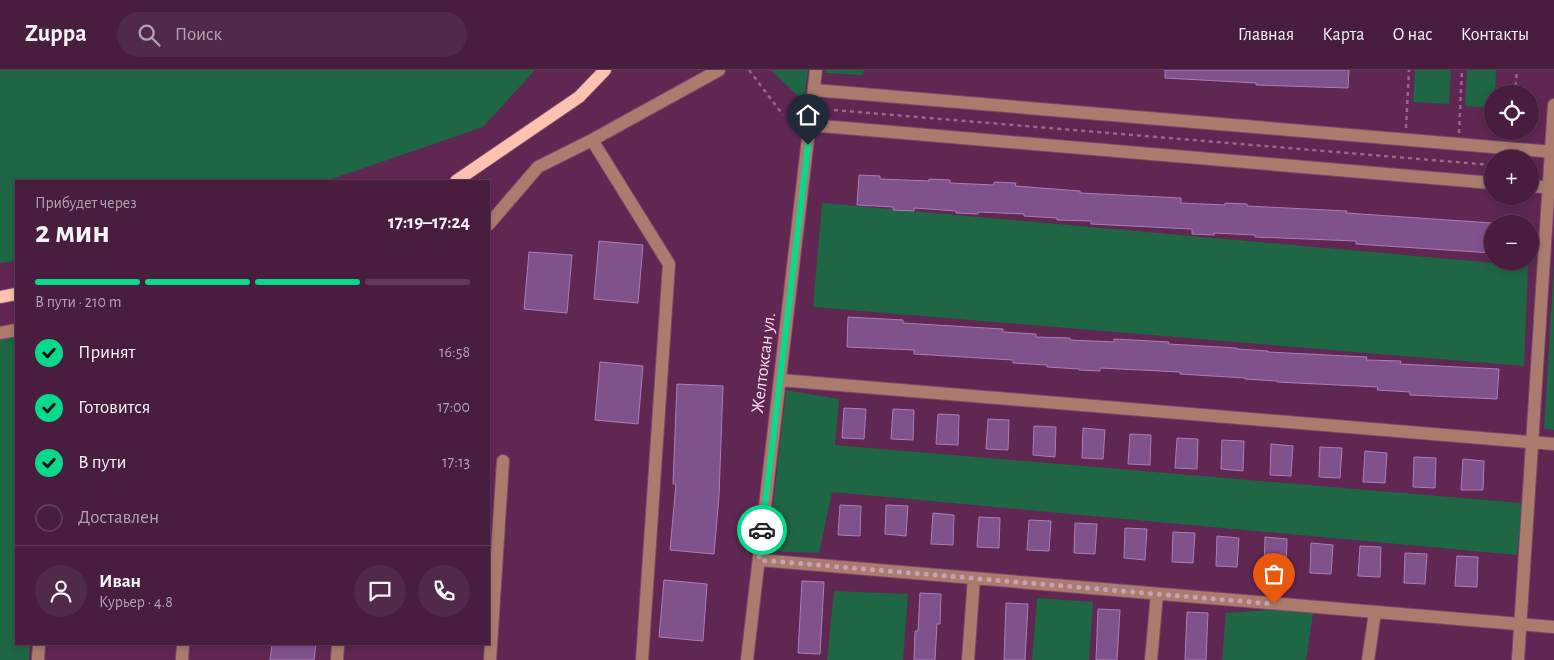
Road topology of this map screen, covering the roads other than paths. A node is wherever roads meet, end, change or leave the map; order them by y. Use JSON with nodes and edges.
{"nodes":[{"id":1,"x":605,"y":70,"type":"edge"},
{"id":2,"x":719,"y":70,"type":"edge"},
{"id":3,"x":816,"y":70,"type":"edge"},
{"id":4,"x":814,"y":90,"type":"junction"},
{"id":5,"x":1554,"y":106,"type":"edge"},
{"id":6,"x":810,"y":125,"type":"junction"},
{"id":7,"x":592,"y":140,"type":"junction"},
{"id":8,"x":1552,"y":152,"type":"edge"},
{"id":9,"x":457,"y":180,"type":"edge"},
{"id":10,"x":1484,"y":182,"type":"edge"},
{"id":11,"x":1551,"y":188,"type":"edge"},
{"id":12,"x":490,"y":223,"type":"edge"},
{"id":13,"x":15,"y":294,"type":"edge"},
{"id":14,"x":0,"y":297,"type":"edge"},
{"id":15,"x":15,"y":330,"type":"edge"},
{"id":16,"x":0,"y":333,"type":"edge"},
{"id":17,"x":780,"y":380,"type":"junction"},
{"id":18,"x":1532,"y":443,"type":"junction"},
{"id":19,"x":1554,"y":444,"type":"edge"},
{"id":20,"x":503,"y":461,"type":"dead end"},
{"id":21,"x":759,"y":560,"type":"junction"},
{"id":22,"x":974,"y":578,"type":"junction"},
{"id":23,"x":1157,"y":594,"type":"junction"},
{"id":24,"x":1374,"y":612,"type":"junction"},
{"id":25,"x":1520,"y":624,"type":"junction"},
{"id":26,"x":1554,"y":627,"type":"edge"},
{"id":27,"x":39,"y":645,"type":"edge"},
{"id":28,"x":182,"y":645,"type":"edge"},
{"id":29,"x":338,"y":645,"type":"edge"},
{"id":30,"x":38,"y":660,"type":"edge"},
{"id":31,"x":182,"y":660,"type":"edge"},
{"id":32,"x":337,"y":660,"type":"edge"},
{"id":33,"x":490,"y":660,"type":"edge"},
{"id":34,"x":642,"y":660,"type":"edge"},
{"id":35,"x":747,"y":660,"type":"edge"},
{"id":36,"x":968,"y":660,"type":"edge"},
{"id":37,"x":1152,"y":660,"type":"edge"},
{"id":38,"x":1368,"y":660,"type":"edge"},
{"id":39,"x":1518,"y":660,"type":"edge"}],
"edges":[{"from":1,"to":9,"type":"main road"},
{"from":2,"to":7,"type":"street"},
{"from":3,"to":4,"type":"street","name":"Желтоксан ул."},
{"from":4,"to":6,"type":"street","name":"Желтоксан ул."},
{"from":4,"to":8,"type":"street"},
{"from":5,"to":8,"type":"street"},
{"from":6,"to":10,"type":"street"},
{"from":6,"to":17,"type":"street","name":"Желтоксан ул."},
{"from":7,"to":12,"type":"street"},
{"from":7,"to":34,"type":"street"},
{"from":8,"to":11,"type":"street"},
{"from":11,"to":18,"type":"street"},
{"from":13,"to":14,"type":"main road"},
{"from":15,"to":16,"type":"street"},
{"from":17,"to":18,"type":"street"},
{"from":17,"to":21,"type":"street","name":"Желтоксан ул."},
{"from":18,"to":19,"type":"street"},
{"from":18,"to":25,"type":"street"},
{"from":20,"to":33,"type":"street"},
{"from":21,"to":22,"type":"street"},
{"from":21,"to":35,"type":"street","name":"Желтоксан ул."},
{"from":22,"to":23,"type":"street"},
{"from":22,"to":36,"type":"street"},
{"from":23,"to":24,"type":"street"},
{"from":23,"to":37,"type":"street"},
{"from":24,"to":25,"type":"street"},
{"from":24,"to":38,"type":"street"},
{"from":25,"to":26,"type":"street"},
{"from":25,"to":39,"type":"street"},
{"from":27,"to":30,"type":"street"},
{"from":28,"to":31,"type":"street"},
{"from":29,"to":32,"type":"street"}]}
